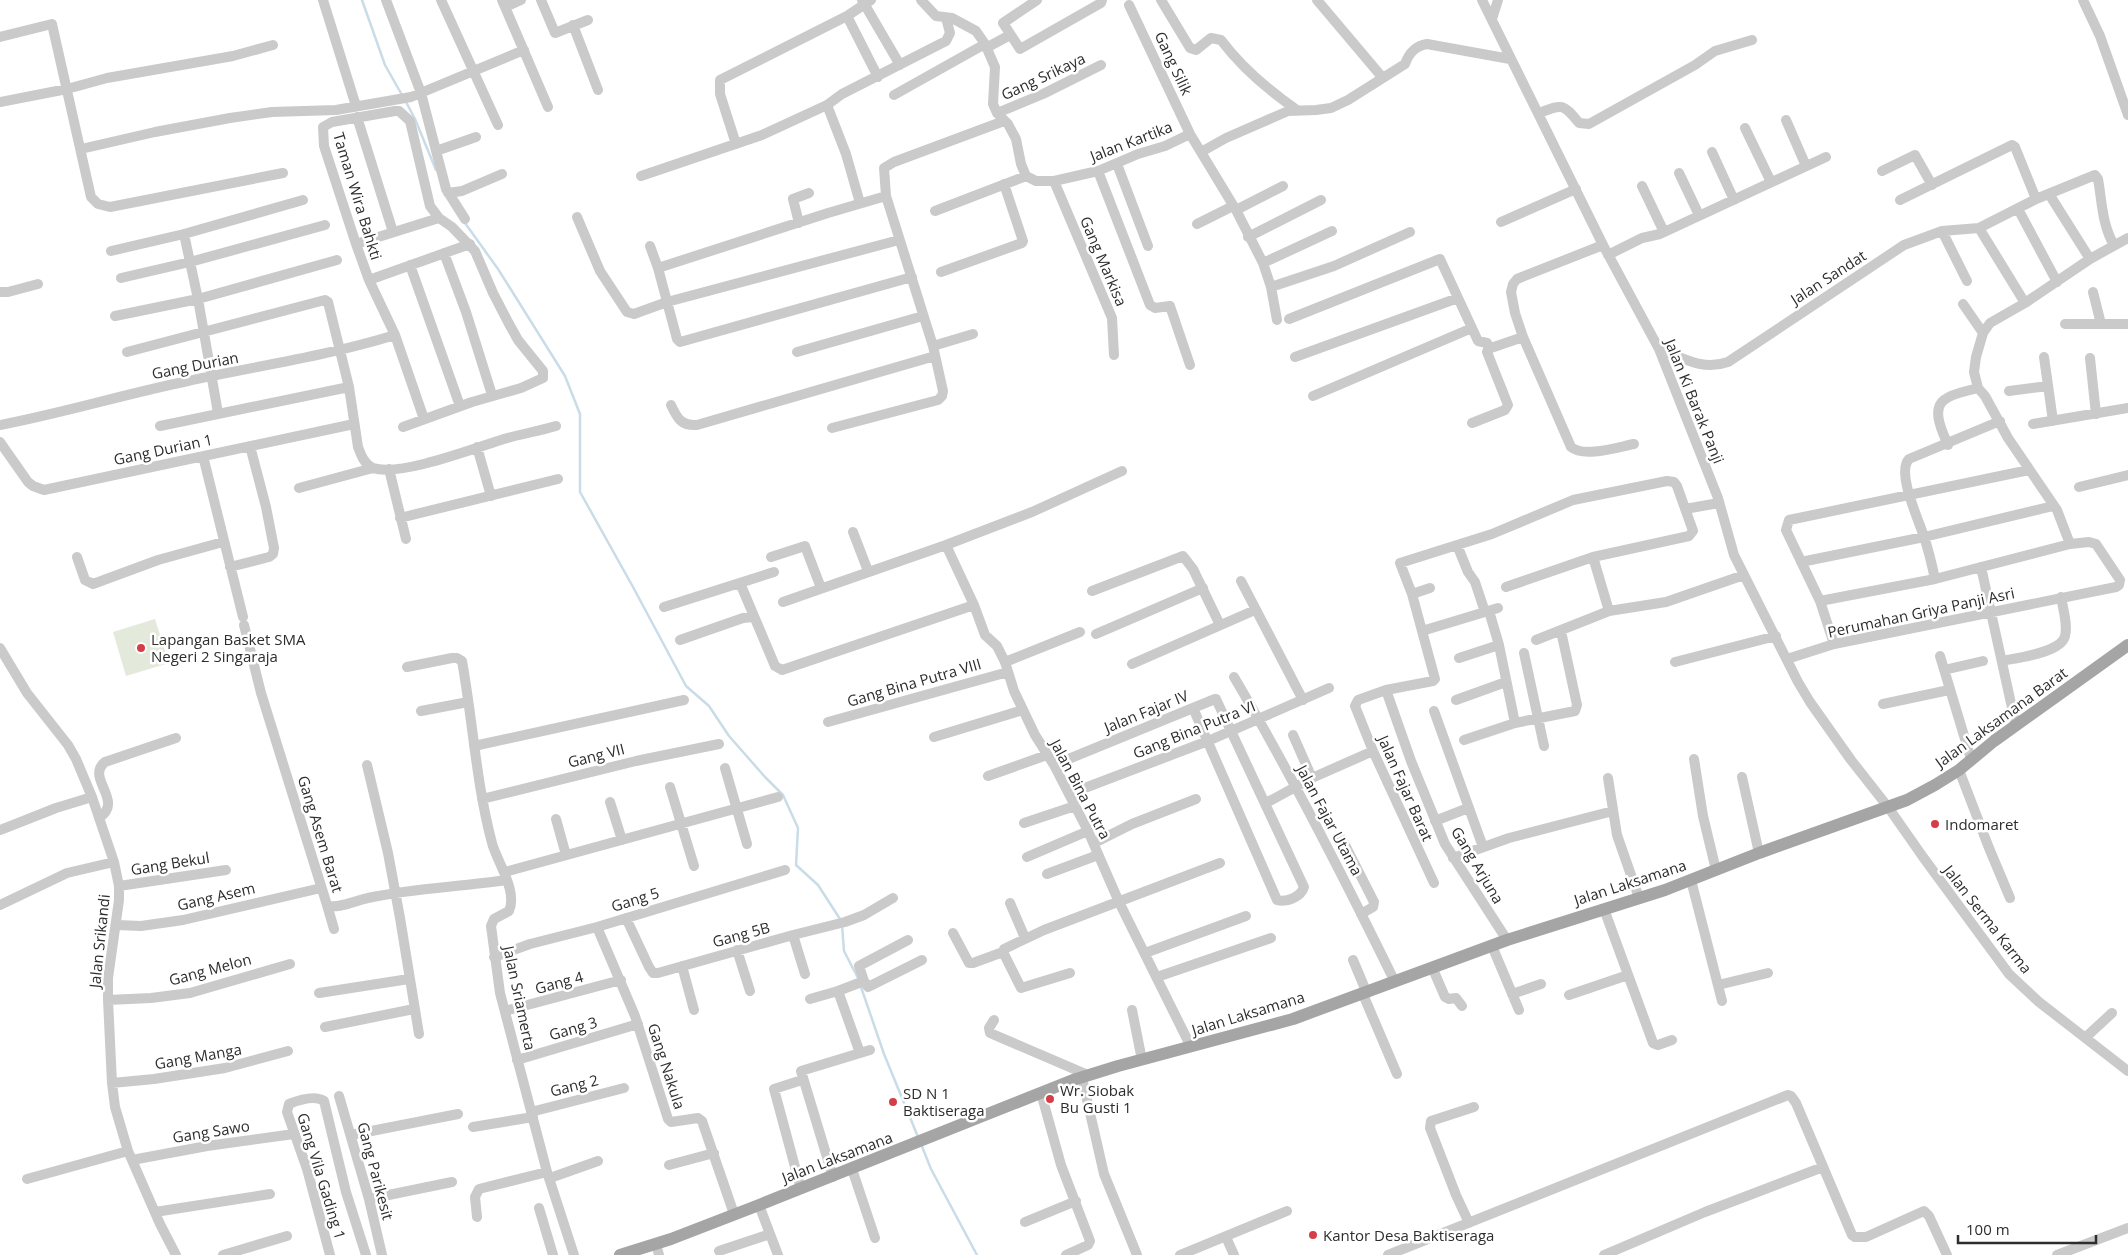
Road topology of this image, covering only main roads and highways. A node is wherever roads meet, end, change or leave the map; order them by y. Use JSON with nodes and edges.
{"nodes":[{"id":1,"x":2128,"y":645,"type":"edge"},
{"id":2,"x":1888,"y":807,"type":"joint"},
{"id":3,"x":658,"y":1249,"type":"edge"},
{"id":4,"x":625,"y":1254,"type":"edge"}],
"edges":[{"from":1,"to":2,"type":"main road","name":"Jalan Laksamana Barat"},
{"from":2,"to":3,"type":"main road","name":"Jalan Laksamana"},
{"from":3,"to":4,"type":"main road","name":"Jalan Laksamana"}]}
